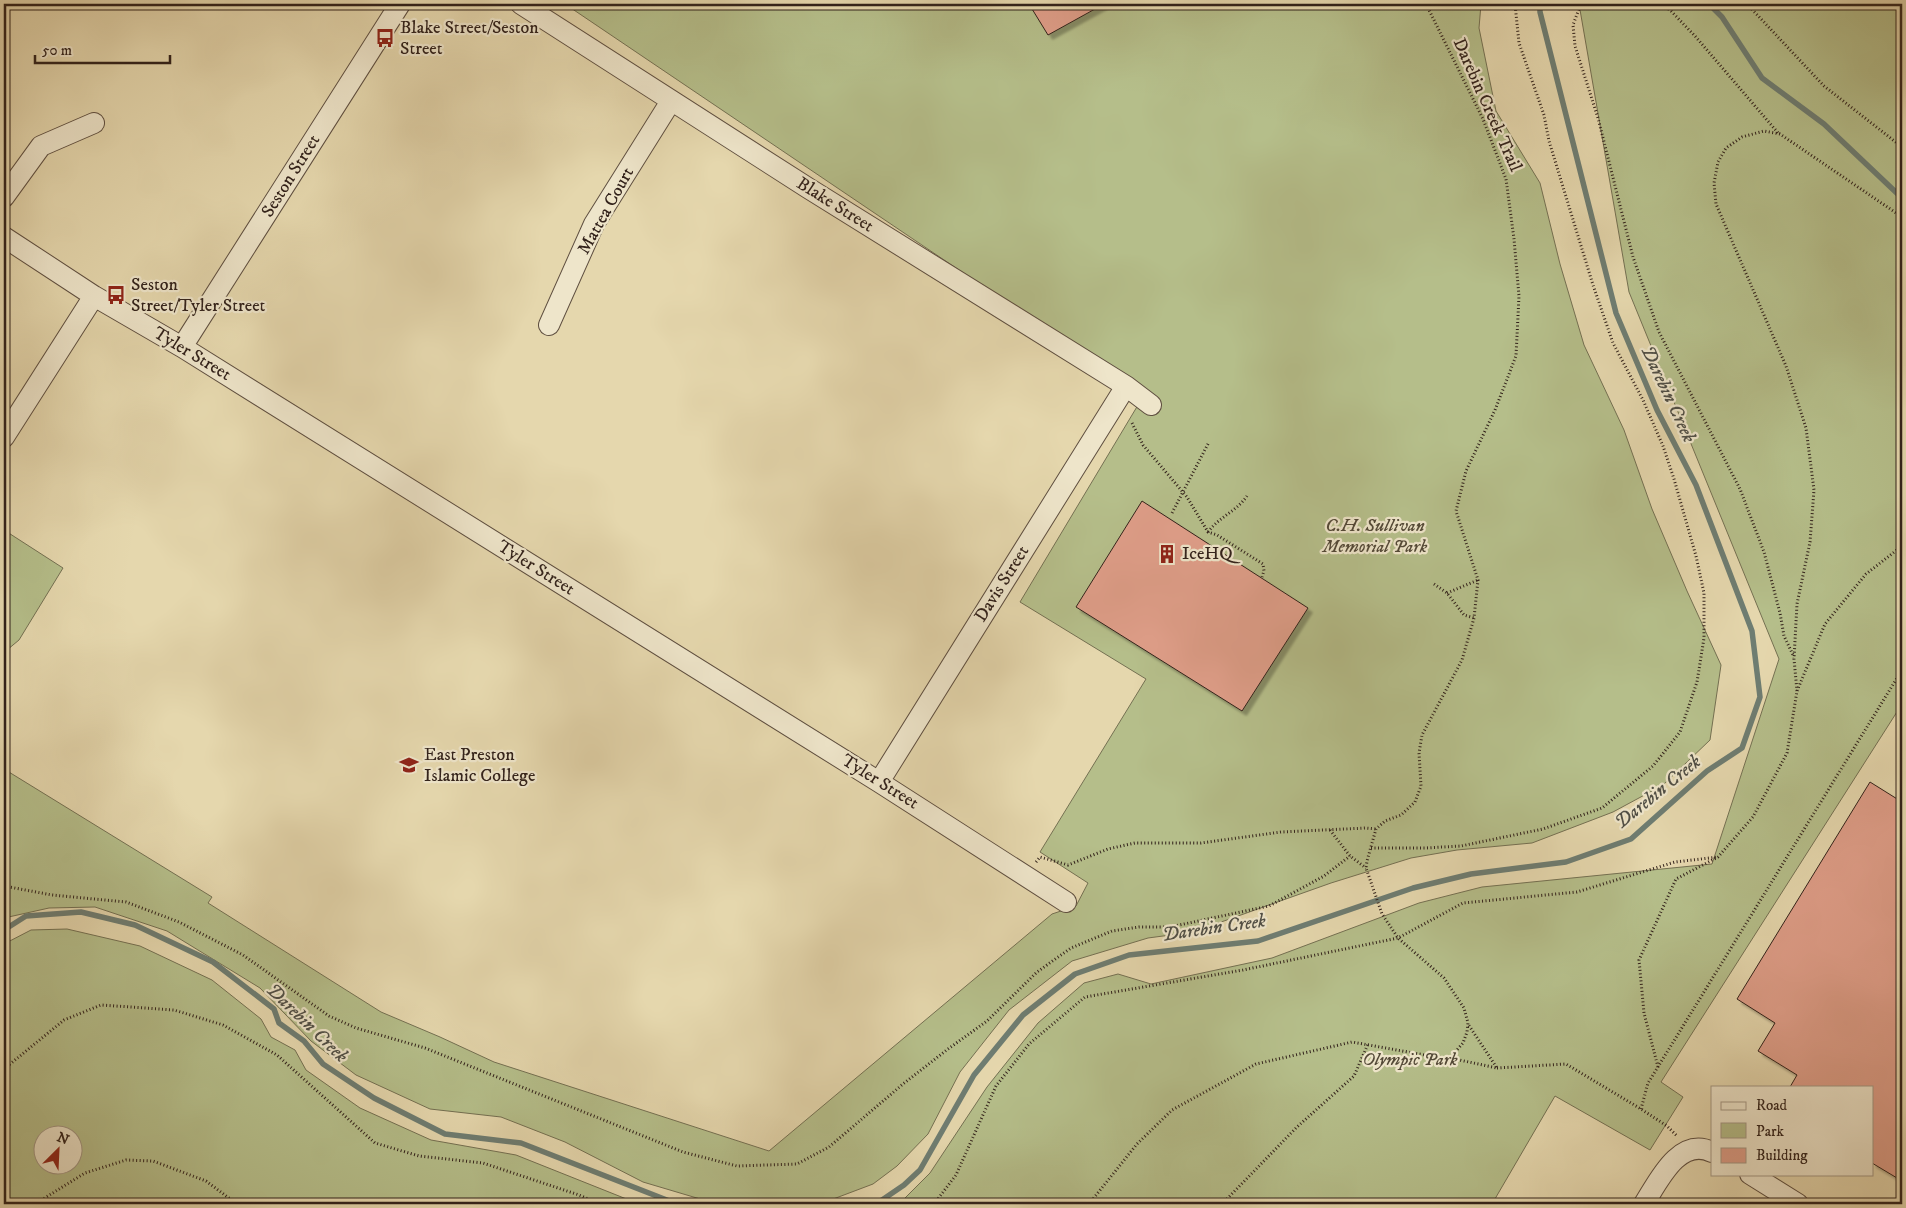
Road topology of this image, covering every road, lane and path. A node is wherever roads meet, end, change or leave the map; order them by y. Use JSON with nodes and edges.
{"nodes":[{"id":1,"x":400,"y":4,"type":"edge"},
{"id":2,"x":521,"y":4,"type":"edge"},
{"id":3,"x":1426,"y":4,"type":"edge"},
{"id":4,"x":1515,"y":4,"type":"edge"},
{"id":5,"x":1583,"y":4,"type":"edge"},
{"id":6,"x":1659,"y":4,"type":"edge"},
{"id":7,"x":1748,"y":4,"type":"edge"},
{"id":8,"x":671,"y":101,"type":"junction"},
{"id":9,"x":94,"y":123,"type":"dead end"},
{"id":10,"x":1780,"y":134,"type":"junction"},
{"id":11,"x":1902,"y":147,"type":"edge"},
{"id":12,"x":4,"y":197,"type":"edge"},
{"id":13,"x":1902,"y":217,"type":"edge"},
{"id":14,"x":4,"y":237,"type":"edge"},
{"id":15,"x":94,"y":296,"type":"junction"},
{"id":16,"x":549,"y":325,"type":"dead end"},
{"id":17,"x":182,"y":347,"type":"junction"},
{"id":18,"x":1126,"y":386,"type":"junction"},
{"id":19,"x":1151,"y":405,"type":"dead end"},
{"id":20,"x":1132,"y":423,"type":"dead end"},
{"id":21,"x":4,"y":437,"type":"edge"},
{"id":22,"x":1209,"y":442,"type":"dead end"},
{"id":23,"x":1183,"y":492,"type":"junction"},
{"id":24,"x":1248,"y":496,"type":"dead end"},
{"id":25,"x":1172,"y":513,"type":"dead end"},
{"id":26,"x":1208,"y":532,"type":"junction"},
{"id":27,"x":1902,"y":546,"type":"edge"},
{"id":28,"x":1262,"y":577,"type":"dead end"},
{"id":29,"x":1478,"y":580,"type":"junction"},
{"id":30,"x":1434,"y":584,"type":"dead end"},
{"id":31,"x":1447,"y":593,"type":"junction"},
{"id":32,"x":1474,"y":618,"type":"junction"},
{"id":33,"x":1794,"y":657,"type":"junction"},
{"id":34,"x":1902,"y":670,"type":"edge"},
{"id":35,"x":1797,"y":691,"type":"junction"},
{"id":36,"x":879,"y":782,"type":"junction"},
{"id":37,"x":1330,"y":829,"type":"junction"},
{"id":38,"x":1376,"y":829,"type":"junction"},
{"id":39,"x":1371,"y":848,"type":"junction"},
{"id":40,"x":1350,"y":856,"type":"junction"},
{"id":41,"x":1718,"y":857,"type":"junction"},
{"id":42,"x":1366,"y":868,"type":"junction"},
{"id":43,"x":1026,"y":874,"type":"junction"},
{"id":44,"x":4,"y":886,"type":"edge"},
{"id":45,"x":1066,"y":902,"type":"dead end"},
{"id":46,"x":1398,"y":938,"type":"junction"},
{"id":47,"x":1468,"y":1023,"type":"junction"},
{"id":48,"x":1368,"y":1044,"type":"junction"},
{"id":49,"x":1450,"y":1058,"type":"junction"},
{"id":50,"x":1658,"y":1067,"type":"junction"},
{"id":51,"x":1497,"y":1068,"type":"junction"},
{"id":52,"x":4,"y":1069,"type":"edge"},
{"id":53,"x":1641,"y":1108,"type":"junction"},
{"id":54,"x":1690,"y":1149,"type":"junction"},
{"id":55,"x":1711,"y":1152,"type":"edge"},
{"id":56,"x":1753,"y":1176,"type":"edge"},
{"id":57,"x":36,"y":1204,"type":"edge"},
{"id":58,"x":237,"y":1204,"type":"edge"},
{"id":59,"x":600,"y":1204,"type":"edge"},
{"id":60,"x":934,"y":1204,"type":"edge"},
{"id":61,"x":1089,"y":1204,"type":"edge"},
{"id":62,"x":1222,"y":1204,"type":"edge"},
{"id":63,"x":1644,"y":1204,"type":"edge"},
{"id":64,"x":1798,"y":1204,"type":"edge"}],
"edges":[{"from":1,"to":17,"type":"street","name":"Seston Street"},
{"from":2,"to":8,"type":"street","name":"Blake Street"},
{"from":3,"to":29,"type":"path","name":"Darebin Creek Trail"},
{"from":4,"to":39,"type":"path"},
{"from":5,"to":33,"type":"path"},
{"from":6,"to":10,"type":"path"},
{"from":7,"to":11,"type":"path"},
{"from":8,"to":16,"type":"street","name":"Mattea Court"},
{"from":8,"to":18,"type":"street","name":"Blake Street"},
{"from":9,"to":12,"type":"street"},
{"from":10,"to":13,"type":"path"},
{"from":10,"to":33,"type":"path"},
{"from":14,"to":15,"type":"street","name":"Tyler Street"},
{"from":15,"to":17,"type":"street","name":"Tyler Street"},
{"from":15,"to":21,"type":"street"},
{"from":17,"to":36,"type":"street","name":"Tyler Street"},
{"from":18,"to":19,"type":"street","name":"Blake Street"},
{"from":18,"to":36,"type":"street","name":"Davis Street"},
{"from":20,"to":23,"type":"path"},
{"from":22,"to":23,"type":"path"},
{"from":23,"to":25,"type":"path"},
{"from":23,"to":26,"type":"path"},
{"from":24,"to":26,"type":"path"},
{"from":26,"to":28,"type":"path"},
{"from":27,"to":35,"type":"path"},
{"from":29,"to":31,"type":"path"},
{"from":29,"to":32,"type":"path","name":"Darebin Creek Trail"},
{"from":30,"to":31,"type":"path"},
{"from":31,"to":32,"type":"path"},
{"from":32,"to":38,"type":"path","name":"Darebin Creek Trail"},
{"from":33,"to":35,"type":"path"},
{"from":34,"to":50,"type":"path"},
{"from":35,"to":41,"type":"path"},
{"from":36,"to":43,"type":"street","name":"Tyler Street"},
{"from":37,"to":38,"type":"path"},
{"from":37,"to":40,"type":"path"},
{"from":37,"to":43,"type":"path"},
{"from":38,"to":39,"type":"path"},
{"from":39,"to":42,"type":"path"},
{"from":40,"to":42,"type":"path"},
{"from":40,"to":44,"type":"path"},
{"from":41,"to":46,"type":"path"},
{"from":41,"to":50,"type":"path"},
{"from":42,"to":46,"type":"path"},
{"from":43,"to":45,"type":"street","name":"Tyler Street"},
{"from":46,"to":47,"type":"path"},
{"from":46,"to":60,"type":"path"},
{"from":47,"to":49,"type":"path"},
{"from":47,"to":51,"type":"path"},
{"from":48,"to":49,"type":"path"},
{"from":48,"to":61,"type":"path"},
{"from":48,"to":62,"type":"path"},
{"from":49,"to":51,"type":"path"},
{"from":50,"to":53,"type":"path"},
{"from":51,"to":53,"type":"path"},
{"from":52,"to":59,"type":"path"},
{"from":53,"to":54,"type":"path"},
{"from":54,"to":55,"type":"street"},
{"from":54,"to":63,"type":"street"},
{"from":56,"to":64,"type":"street"},
{"from":57,"to":58,"type":"path"}]}
